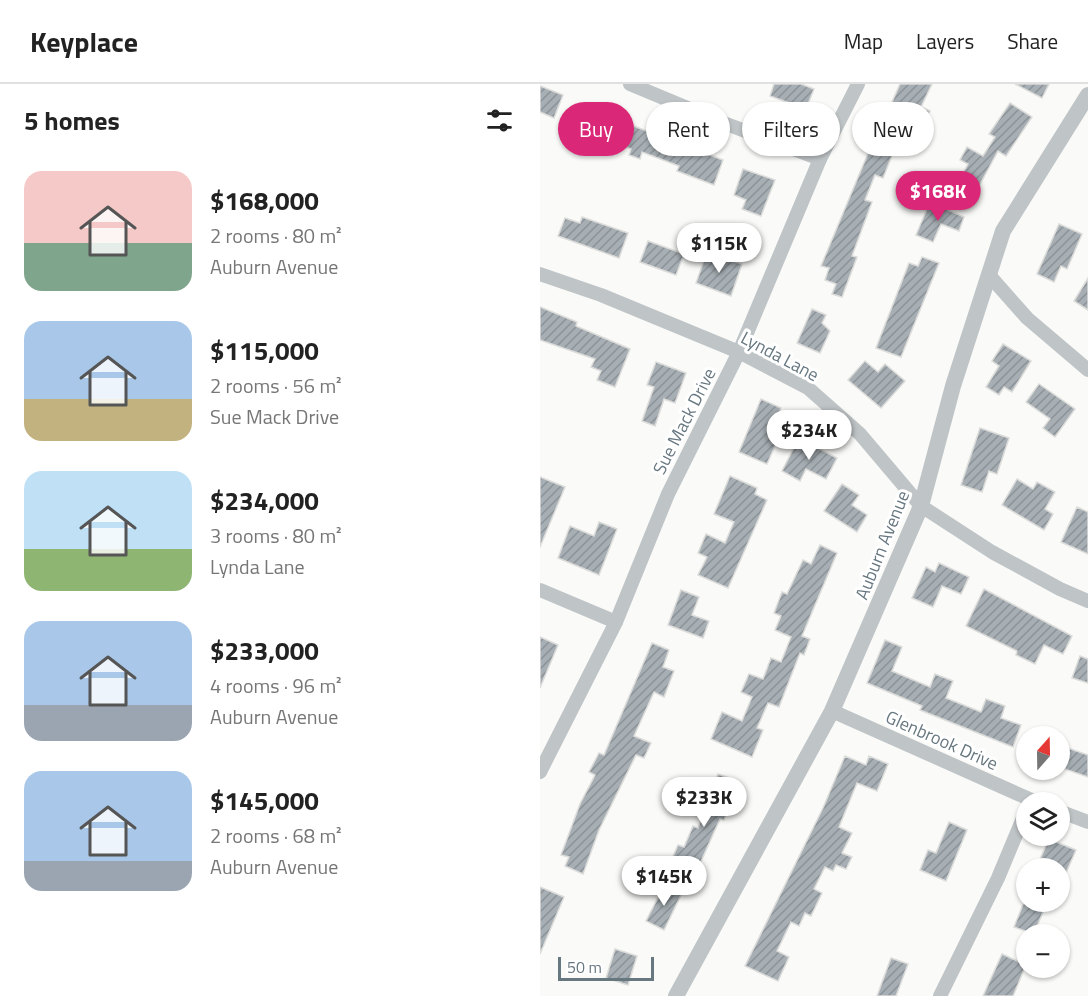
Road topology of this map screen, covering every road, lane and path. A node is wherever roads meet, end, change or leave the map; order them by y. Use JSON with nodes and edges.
{"nodes":[{"id":1,"x":630,"y":84,"type":"edge"},
{"id":2,"x":858,"y":84,"type":"edge"},
{"id":3,"x":1088,"y":95,"type":"edge"},
{"id":4,"x":820,"y":159,"type":"junction"},
{"id":5,"x":540,"y":274,"type":"edge"},
{"id":6,"x":989,"y":275,"type":"junction"},
{"id":7,"x":739,"y":352,"type":"junction"},
{"id":8,"x":1088,"y":370,"type":"edge"},
{"id":9,"x":921,"y":506,"type":"junction"},
{"id":10,"x":540,"y":590,"type":"edge"},
{"id":11,"x":1088,"y":601,"type":"edge"},
{"id":12,"x":616,"y":622,"type":"junction"},
{"id":13,"x":832,"y":711,"type":"junction"},
{"id":14,"x":540,"y":772,"type":"edge"},
{"id":15,"x":1016,"y":797,"type":"edge"},
{"id":16,"x":1070,"y":815,"type":"edge"},
{"id":17,"x":1088,"y":822,"type":"edge"},
{"id":18,"x":1016,"y":838,"type":"edge"},
{"id":19,"x":676,"y":996,"type":"edge"},
{"id":20,"x":940,"y":996,"type":"edge"}],
"edges":[{"from":1,"to":4,"type":"street"},
{"from":2,"to":4,"type":"street","name":"Sue Mack Drive"},
{"from":3,"to":6,"type":"street","name":"Auburn Avenue"},
{"from":4,"to":7,"type":"street","name":"Sue Mack Drive"},
{"from":5,"to":7,"type":"street","name":"Lynda Lane"},
{"from":6,"to":8,"type":"street"},
{"from":6,"to":9,"type":"street","name":"Auburn Avenue"},
{"from":7,"to":9,"type":"street","name":"Lynda Lane"},
{"from":7,"to":12,"type":"street","name":"Sue Mack Drive"},
{"from":9,"to":11,"type":"street","name":"Lynda Lane"},
{"from":9,"to":13,"type":"street","name":"Auburn Avenue"},
{"from":10,"to":12,"type":"street"},
{"from":12,"to":14,"type":"street","name":"Sue Mack Drive"},
{"from":13,"to":15,"type":"street","name":"Glenbrook Drive"},
{"from":13,"to":19,"type":"street","name":"Auburn Avenue"},
{"from":16,"to":17,"type":"street"},
{"from":18,"to":20,"type":"street"}]}
